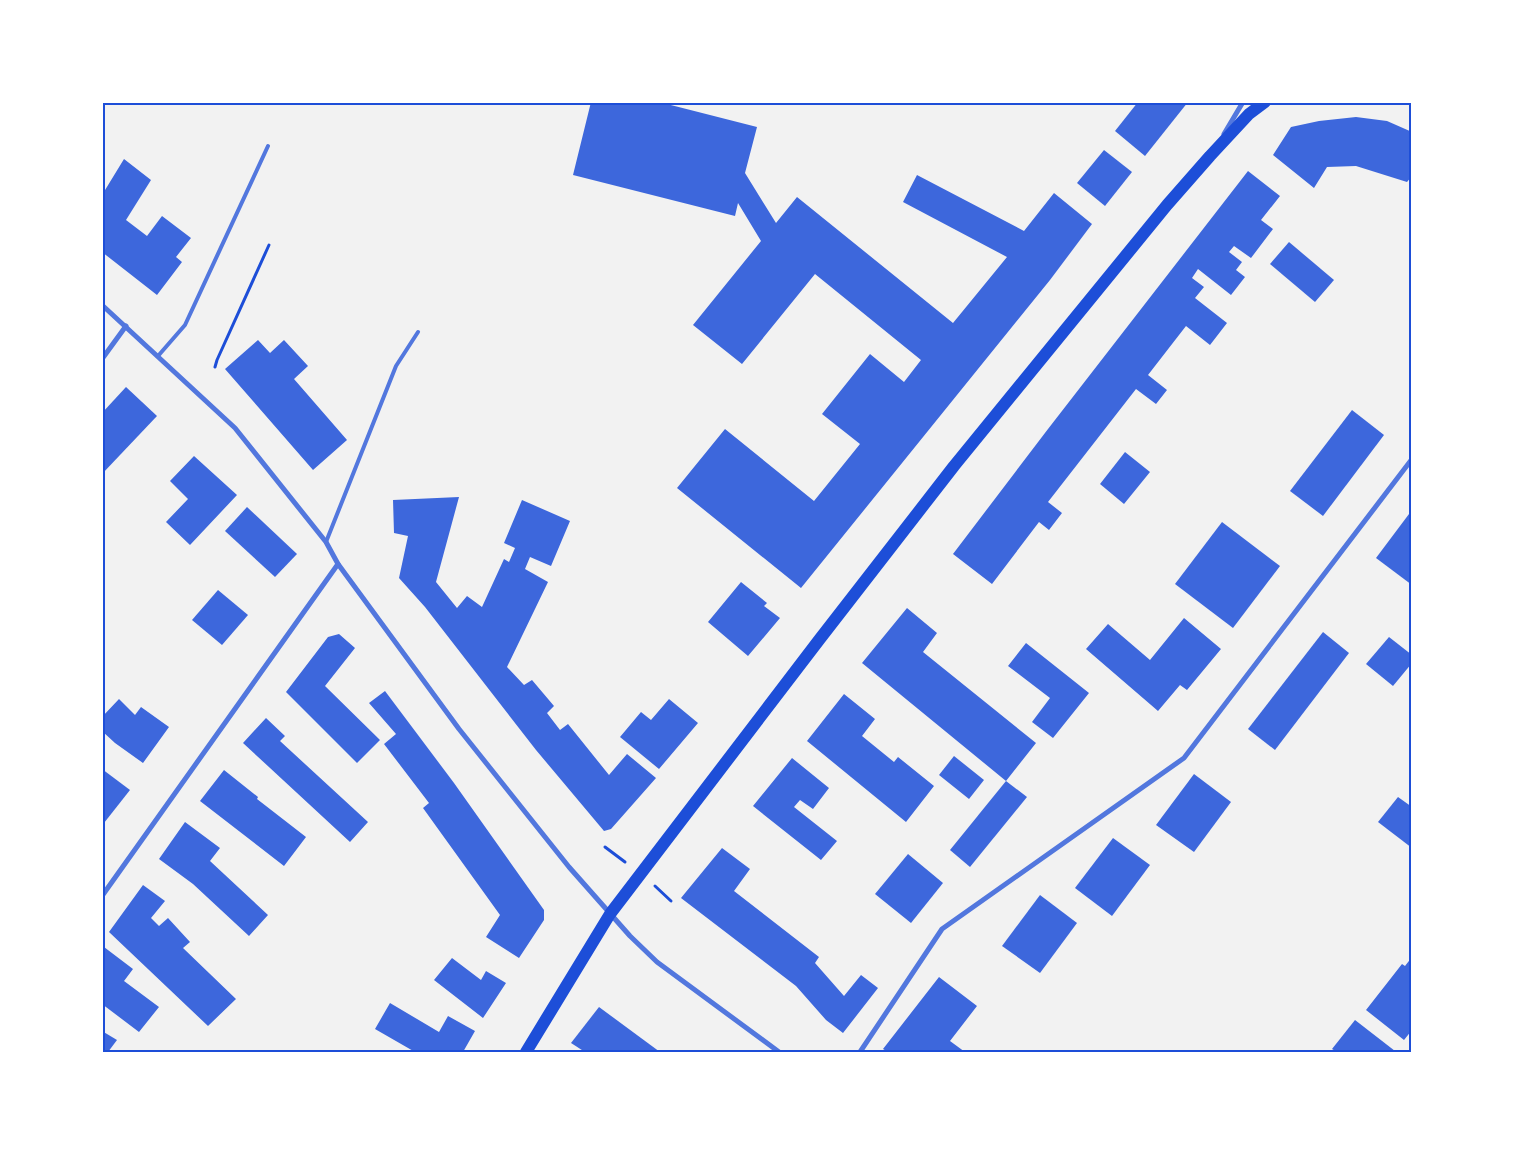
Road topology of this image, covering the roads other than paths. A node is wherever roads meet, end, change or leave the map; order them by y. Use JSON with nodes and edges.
{"nodes":[{"id":1,"x":1243,"y":102,"type":"edge"},
{"id":2,"x":1265,"y":102,"type":"edge"},
{"id":3,"x":268,"y":146,"type":"dead end"},
{"id":4,"x":1210,"y":156,"type":"junction"},
{"id":5,"x":102,"y":305,"type":"edge"},
{"id":6,"x":126,"y":326,"type":"junction"},
{"id":7,"x":418,"y":332,"type":"dead end"},
{"id":8,"x":158,"y":356,"type":"junction"},
{"id":9,"x":102,"y":359,"type":"edge"},
{"id":10,"x":1412,"y":459,"type":"edge"},
{"id":11,"x":326,"y":542,"type":"junction"},
{"id":12,"x":338,"y":564,"type":"junction"},
{"id":13,"x":102,"y":896,"type":"edge"},
{"id":14,"x":610,"y":914,"type":"junction"},
{"id":15,"x":526,"y":1052,"type":"edge"},
{"id":16,"x":779,"y":1052,"type":"edge"},
{"id":17,"x":860,"y":1052,"type":"edge"}],
"edges":[{"from":1,"to":4,"type":"street"},
{"from":2,"to":4,"type":"main road"},
{"from":3,"to":8,"type":"lane"},
{"from":4,"to":14,"type":"main road"},
{"from":5,"to":6,"type":"street"},
{"from":6,"to":8,"type":"street"},
{"from":6,"to":9,"type":"street"},
{"from":7,"to":11,"type":"lane"},
{"from":8,"to":11,"type":"street"},
{"from":10,"to":17,"type":"street"},
{"from":11,"to":12,"type":"street"},
{"from":12,"to":13,"type":"street"},
{"from":12,"to":14,"type":"street"},
{"from":14,"to":15,"type":"main road"},
{"from":14,"to":16,"type":"street"}]}
